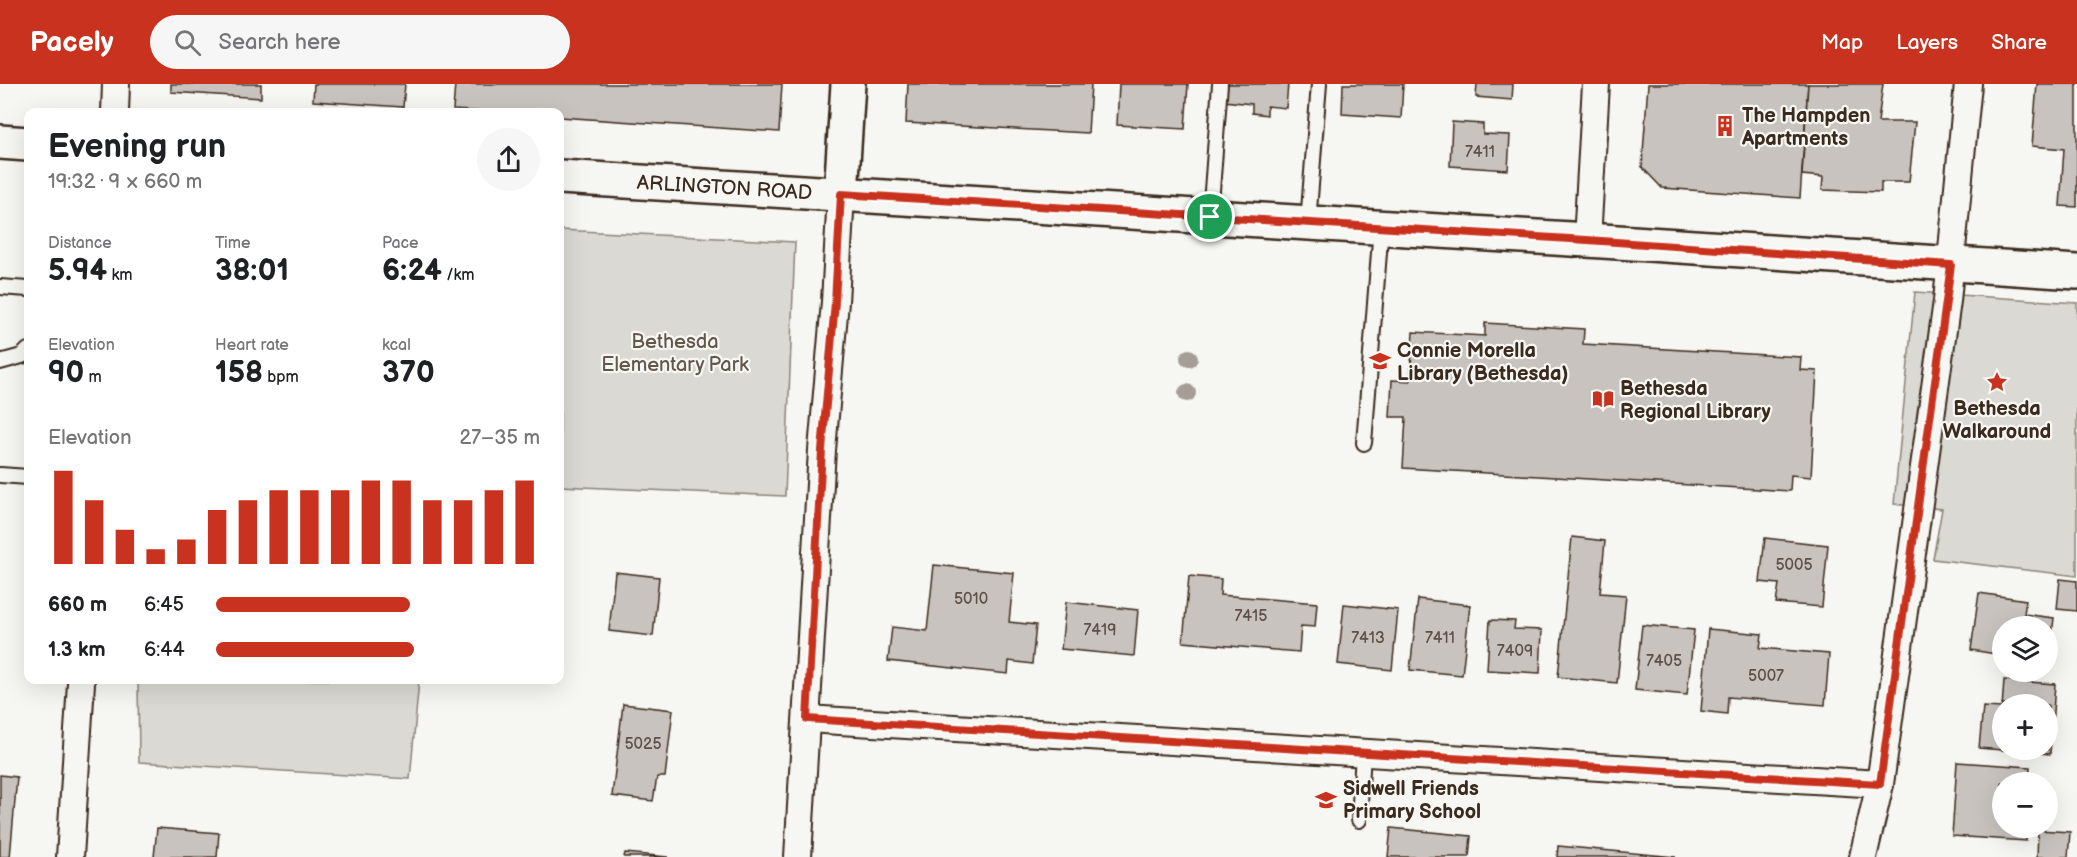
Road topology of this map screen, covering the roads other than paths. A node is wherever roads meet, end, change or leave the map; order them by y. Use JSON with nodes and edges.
{"nodes":[{"id":1,"x":116,"y":84,"type":"edge"},
{"id":2,"x":848,"y":84,"type":"edge"},
{"id":3,"x":1220,"y":84,"type":"edge"},
{"id":4,"x":1318,"y":84,"type":"edge"},
{"id":5,"x":1596,"y":84,"type":"edge"},
{"id":6,"x":1968,"y":84,"type":"edge"},
{"id":7,"x":114,"y":108,"type":"edge"},
{"id":8,"x":0,"y":142,"type":"edge"},
{"id":9,"x":24,"y":144,"type":"edge"},
{"id":10,"x":564,"y":177,"type":"edge"},
{"id":11,"x":841,"y":194,"type":"junction"},
{"id":12,"x":1210,"y":217,"type":"junction"},
{"id":13,"x":1308,"y":223,"type":"junction"},
{"id":14,"x":1381,"y":227,"type":"junction"},
{"id":15,"x":1587,"y":240,"type":"junction"},
{"id":16,"x":1951,"y":265,"type":"junction"},
{"id":17,"x":2077,"y":272,"type":"edge"},
{"id":18,"x":0,"y":287,"type":"edge"},
{"id":19,"x":24,"y":289,"type":"edge"},
{"id":20,"x":24,"y":354,"type":"edge"},
{"id":21,"x":0,"y":362,"type":"edge"},
{"id":22,"x":1364,"y":443,"type":"dead end"},
{"id":23,"x":0,"y":475,"type":"edge"},
{"id":24,"x":24,"y":477,"type":"edge"},
{"id":25,"x":81,"y":684,"type":"edge"},
{"id":26,"x":807,"y":719,"type":"junction"},
{"id":27,"x":1363,"y":753,"type":"junction"},
{"id":28,"x":1880,"y":784,"type":"junction"},
{"id":29,"x":1359,"y":820,"type":"dead end"},
{"id":30,"x":70,"y":857,"type":"edge"},
{"id":31,"x":798,"y":857,"type":"edge"},
{"id":32,"x":1863,"y":857,"type":"edge"}],
"edges":[{"from":1,"to":7,"type":"street"},
{"from":2,"to":11,"type":"main road"},
{"from":3,"to":12,"type":"lane"},
{"from":4,"to":13,"type":"lane"},
{"from":5,"to":15,"type":"street"},
{"from":6,"to":16,"type":"street"},
{"from":8,"to":9,"type":"main road"},
{"from":10,"to":11,"type":"main road","name":"ARLINGTON ROAD"},
{"from":11,"to":12,"type":"main road","name":"ARLINGTON ROAD"},
{"from":11,"to":26,"type":"street"},
{"from":12,"to":13,"type":"main road","name":"ARLINGTON ROAD"},
{"from":13,"to":14,"type":"main road","name":"ARLINGTON ROAD"},
{"from":14,"to":15,"type":"main road","name":"ARLINGTON ROAD"},
{"from":14,"to":22,"type":"lane"},
{"from":15,"to":16,"type":"main road","name":"ARLINGTON ROAD"},
{"from":16,"to":17,"type":"main road","name":"ARLINGTON ROAD"},
{"from":16,"to":28,"type":"street"},
{"from":18,"to":19,"type":"lane"},
{"from":20,"to":21,"type":"lane"},
{"from":23,"to":24,"type":"lane"},
{"from":25,"to":30,"type":"street"},
{"from":26,"to":27,"type":"street"},
{"from":26,"to":31,"type":"street"},
{"from":27,"to":28,"type":"street"},
{"from":27,"to":29,"type":"lane"},
{"from":28,"to":32,"type":"street"}]}
